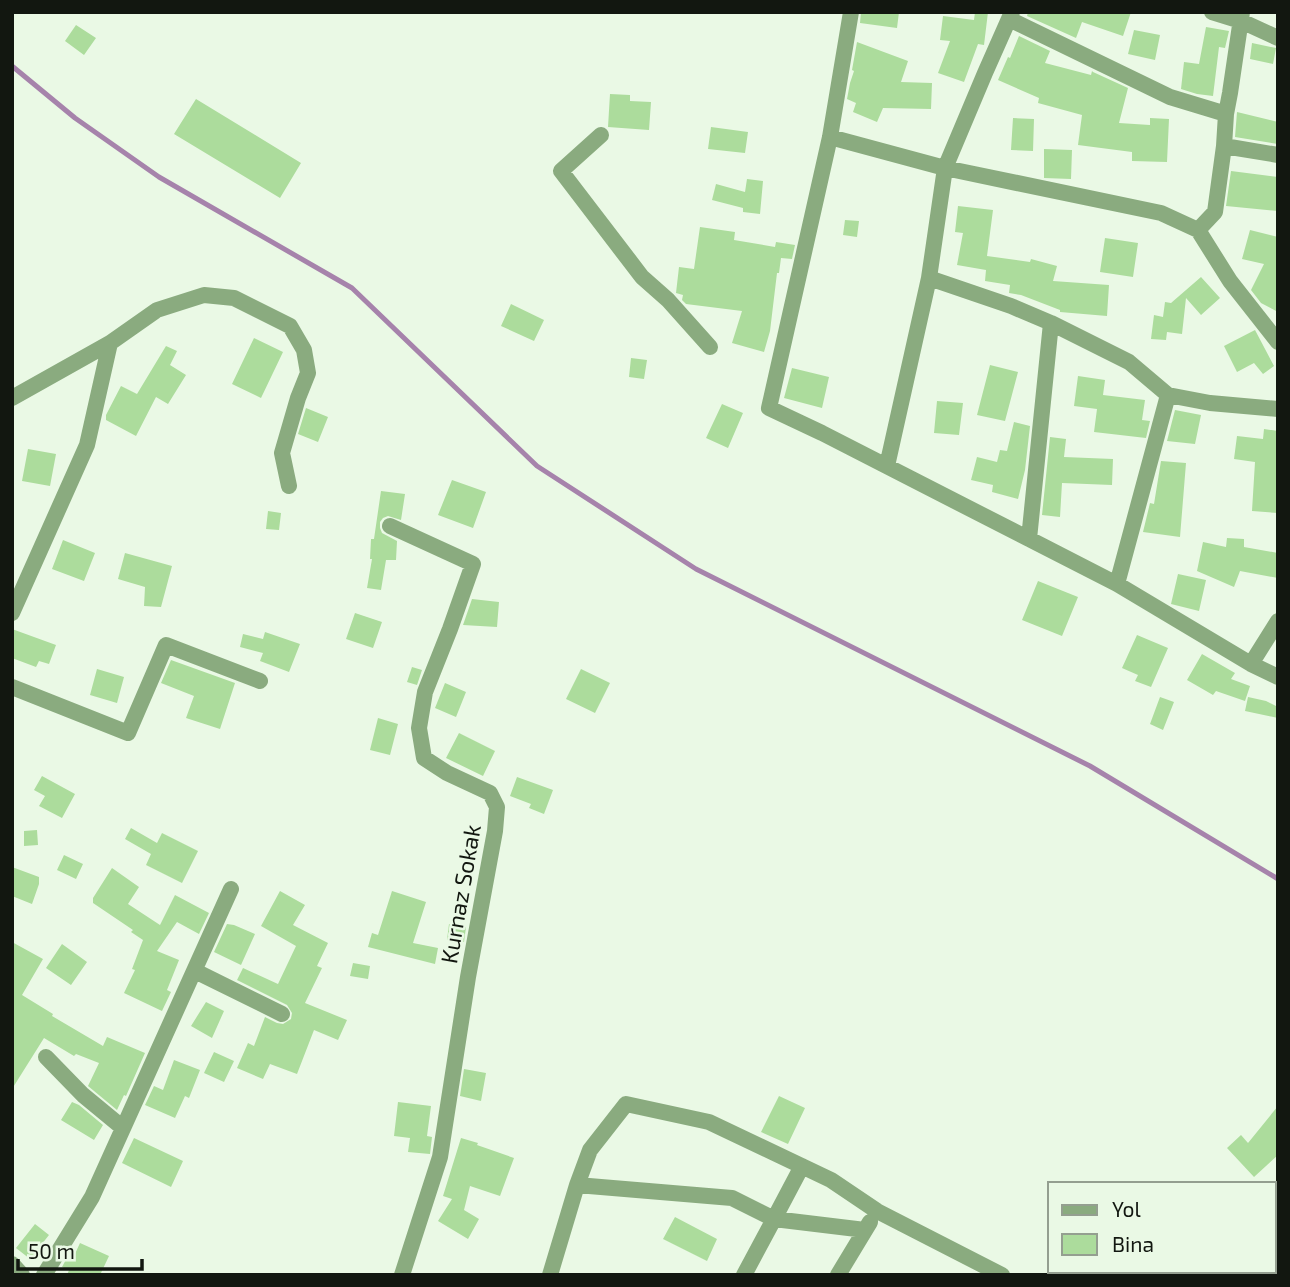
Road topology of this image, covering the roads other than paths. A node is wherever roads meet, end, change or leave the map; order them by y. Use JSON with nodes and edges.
{"nodes":[{"id":1,"x":851,"y":12,"type":"edge"},
{"id":2,"x":1212,"y":12,"type":"edge"},
{"id":3,"x":1011,"y":15,"type":"edge"},
{"id":4,"x":1242,"y":17,"type":"edge"},
{"id":5,"x":1278,"y":38,"type":"edge"},
{"id":6,"x":1226,"y":114,"type":"junction"},
{"id":7,"x":601,"y":135,"type":"dead end"},
{"id":8,"x":830,"y":137,"type":"junction"},
{"id":9,"x":1224,"y":146,"type":"junction"},
{"id":10,"x":1278,"y":155,"type":"edge"},
{"id":11,"x":945,"y":169,"type":"junction"},
{"id":12,"x":1198,"y":230,"type":"junction"},
{"id":13,"x":929,"y":278,"type":"junction"},
{"id":14,"x":1051,"y":323,"type":"junction"},
{"id":15,"x":1278,"y":342,"type":"edge"},
{"id":16,"x":110,"y":343,"type":"junction"},
{"id":17,"x":710,"y":347,"type":"dead end"},
{"id":18,"x":1168,"y":395,"type":"junction"},
{"id":19,"x":12,"y":398,"type":"edge"},
{"id":20,"x":1278,"y":409,"type":"edge"},
{"id":21,"x":887,"y":466,"type":"junction"},
{"id":22,"x":289,"y":486,"type":"dead end"},
{"id":23,"x":390,"y":526,"type":"dead end"},
{"id":24,"x":1029,"y":539,"type":"junction"},
{"id":25,"x":1117,"y":584,"type":"junction"},
{"id":26,"x":12,"y":613,"type":"edge"},
{"id":27,"x":1278,"y":621,"type":"edge"},
{"id":28,"x":1251,"y":664,"type":"junction"},
{"id":29,"x":1278,"y":677,"type":"edge"},
{"id":30,"x":260,"y":681,"type":"dead end"},
{"id":31,"x":12,"y":687,"type":"edge"},
{"id":32,"x":231,"y":889,"type":"dead end"},
{"id":33,"x":195,"y":971,"type":"junction"},
{"id":34,"x":282,"y":1014,"type":"dead end"},
{"id":35,"x":46,"y":1057,"type":"dead end"},
{"id":36,"x":123,"y":1128,"type":"junction"},
{"id":37,"x":802,"y":1166,"type":"junction"},
{"id":38,"x":577,"y":1185,"type":"junction"},
{"id":39,"x":877,"y":1211,"type":"junction"},
{"id":40,"x":774,"y":1219,"type":"junction"},
{"id":41,"x":865,"y":1230,"type":"junction"},
{"id":42,"x":44,"y":1275,"type":"edge"},
{"id":43,"x":402,"y":1275,"type":"edge"},
{"id":44,"x":550,"y":1275,"type":"edge"},
{"id":45,"x":744,"y":1275,"type":"edge"},
{"id":46,"x":838,"y":1275,"type":"edge"},
{"id":47,"x":1002,"y":1275,"type":"edge"}],
"edges":[{"from":1,"to":8,"type":"street"},
{"from":2,"to":4,"type":"street"},
{"from":3,"to":6,"type":"street"},
{"from":3,"to":11,"type":"street"},
{"from":4,"to":5,"type":"street"},
{"from":4,"to":6,"type":"street"},
{"from":6,"to":9,"type":"street"},
{"from":7,"to":17,"type":"street"},
{"from":8,"to":11,"type":"street"},
{"from":8,"to":21,"type":"street"},
{"from":9,"to":10,"type":"street"},
{"from":9,"to":12,"type":"street"},
{"from":11,"to":12,"type":"street"},
{"from":11,"to":13,"type":"street"},
{"from":12,"to":15,"type":"street"},
{"from":13,"to":14,"type":"street"},
{"from":13,"to":21,"type":"street"},
{"from":14,"to":18,"type":"street"},
{"from":14,"to":24,"type":"street"},
{"from":16,"to":19,"type":"street"},
{"from":16,"to":22,"type":"street"},
{"from":16,"to":26,"type":"street"},
{"from":18,"to":20,"type":"street"},
{"from":18,"to":25,"type":"street"},
{"from":21,"to":24,"type":"street"},
{"from":23,"to":43,"type":"street","name":"Kurnaz Sokak"},
{"from":24,"to":25,"type":"street"},
{"from":25,"to":28,"type":"street"},
{"from":27,"to":28,"type":"street"},
{"from":28,"to":29,"type":"street"},
{"from":30,"to":31,"type":"street"},
{"from":32,"to":33,"type":"street"},
{"from":33,"to":34,"type":"street"},
{"from":33,"to":36,"type":"street"},
{"from":35,"to":36,"type":"street"},
{"from":36,"to":42,"type":"street"},
{"from":37,"to":38,"type":"street"},
{"from":37,"to":39,"type":"street"},
{"from":37,"to":40,"type":"street"},
{"from":38,"to":40,"type":"street"},
{"from":38,"to":44,"type":"street"},
{"from":39,"to":41,"type":"street"},
{"from":39,"to":47,"type":"street"},
{"from":40,"to":41,"type":"street"},
{"from":40,"to":45,"type":"street"},
{"from":41,"to":46,"type":"street"}]}
